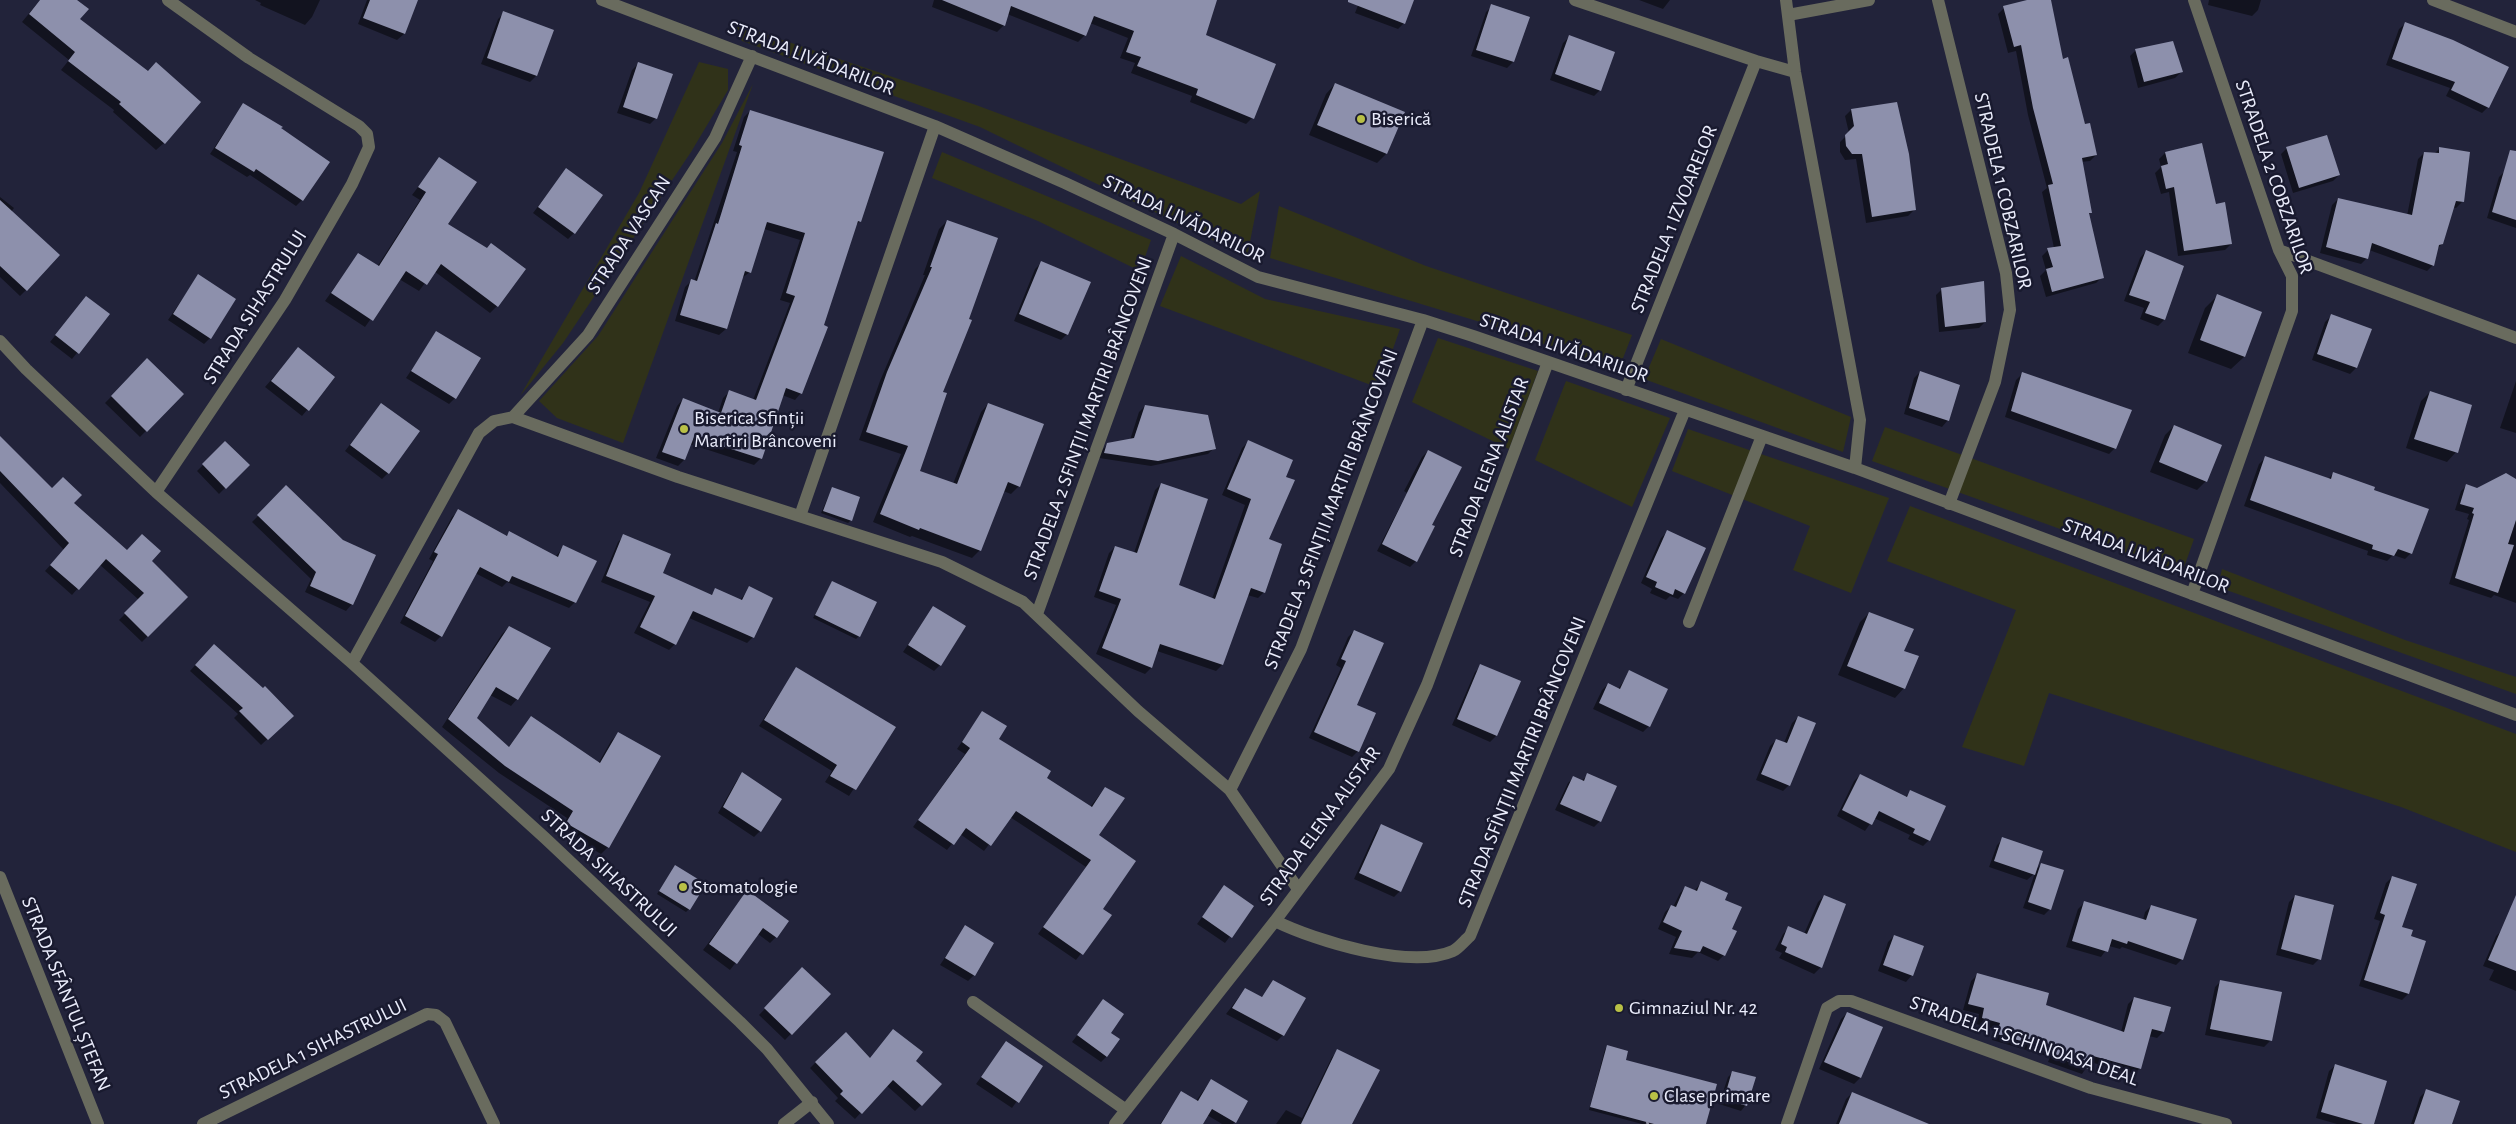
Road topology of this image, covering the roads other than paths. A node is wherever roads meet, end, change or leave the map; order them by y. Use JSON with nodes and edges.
{"nodes":[{"id":1,"x":168,"y":0,"type":"edge"},
{"id":2,"x":602,"y":0,"type":"edge"},
{"id":3,"x":1575,"y":0,"type":"edge"},
{"id":4,"x":1786,"y":0,"type":"edge"},
{"id":5,"x":1869,"y":0,"type":"edge"},
{"id":6,"x":1938,"y":0,"type":"edge"},
{"id":7,"x":2194,"y":0,"type":"edge"},
{"id":8,"x":2433,"y":0,"type":"edge"},
{"id":9,"x":1601,"y":5,"type":"edge"},
{"id":10,"x":1788,"y":15,"type":"junction"},
{"id":11,"x":2516,"y":32,"type":"edge"},
{"id":12,"x":752,"y":56,"type":"junction"},
{"id":13,"x":1756,"y":61,"type":"junction"},
{"id":14,"x":1795,"y":72,"type":"junction"},
{"id":15,"x":935,"y":126,"type":"junction"},
{"id":16,"x":1174,"y":234,"type":"junction"},
{"id":17,"x":2279,"y":250,"type":"junction"},
{"id":18,"x":1423,"y":320,"type":"junction"},
{"id":19,"x":2516,"y":338,"type":"edge"},
{"id":20,"x":0,"y":341,"type":"edge"},
{"id":21,"x":1548,"y":362,"type":"junction"},
{"id":22,"x":1626,"y":390,"type":"junction"},
{"id":23,"x":1686,"y":410,"type":"junction"},
{"id":24,"x":513,"y":417,"type":"junction"},
{"id":25,"x":1762,"y":436,"type":"junction"},
{"id":26,"x":1855,"y":468,"type":"junction"},
{"id":27,"x":156,"y":492,"type":"junction"},
{"id":28,"x":1949,"y":504,"type":"junction"},
{"id":29,"x":800,"y":516,"type":"junction"},
{"id":30,"x":2192,"y":594,"type":"junction"},
{"id":31,"x":1037,"y":614,"type":"junction"},
{"id":32,"x":1689,"y":622,"type":"dead end"},
{"id":33,"x":352,"y":663,"type":"junction"},
{"id":34,"x":2516,"y":715,"type":"edge"},
{"id":35,"x":1230,"y":790,"type":"junction"},
{"id":36,"x":0,"y":877,"type":"edge"},
{"id":37,"x":1298,"y":888,"type":"junction"},
{"id":38,"x":1275,"y":921,"type":"junction"},
{"id":39,"x":973,"y":1002,"type":"dead end"},
{"id":40,"x":812,"y":1102,"type":"junction"},
{"id":41,"x":1126,"y":1110,"type":"junction"},
{"id":42,"x":98,"y":1124,"type":"edge"},
{"id":43,"x":203,"y":1124,"type":"edge"},
{"id":44,"x":494,"y":1124,"type":"edge"},
{"id":45,"x":784,"y":1124,"type":"edge"},
{"id":46,"x":828,"y":1124,"type":"edge"},
{"id":47,"x":1115,"y":1124,"type":"edge"},
{"id":48,"x":1787,"y":1124,"type":"edge"},
{"id":49,"x":2226,"y":1124,"type":"edge"}],
"edges":[{"from":1,"to":27,"type":"street","name":"STRADA SIHASTRULUI"},
{"from":2,"to":12,"type":"street","name":"STRADA LIVĂDARILOR"},
{"from":3,"to":9,"type":"street"},
{"from":4,"to":10,"type":"street"},
{"from":5,"to":10,"type":"street"},
{"from":6,"to":28,"type":"street","name":"STRADELA 1 COBZARILOR"},
{"from":7,"to":17,"type":"street","name":"STRADELA 2 COBZARILOR"},
{"from":8,"to":11,"type":"street"},
{"from":9,"to":13,"type":"street"},
{"from":10,"to":14,"type":"street"},
{"from":12,"to":15,"type":"street","name":"STRADA LIVĂDARILOR"},
{"from":12,"to":24,"type":"street","name":"STRADA VASCAN"},
{"from":13,"to":14,"type":"street"},
{"from":13,"to":22,"type":"street","name":"STRADELA 1 IZVOARELOR"},
{"from":14,"to":26,"type":"street"},
{"from":15,"to":16,"type":"street","name":"STRADA LIVĂDARILOR"},
{"from":15,"to":29,"type":"street"},
{"from":16,"to":18,"type":"street","name":"STRADA LIVĂDARILOR"},
{"from":16,"to":31,"type":"street","name":"STRADELA 2 SFINȚII MARTIRI BRÂNCOVENI"},
{"from":17,"to":19,"type":"street"},
{"from":17,"to":30,"type":"street","name":"STRADELA 2 COBZARILOR"},
{"from":18,"to":21,"type":"street","name":"STRADA LIVĂDARILOR"},
{"from":18,"to":35,"type":"street","name":"STRADELA 3 SFINȚII MARTIRI BRÂNCOVENI"},
{"from":20,"to":27,"type":"street","name":"STRADA SIHASTRULUI"},
{"from":21,"to":22,"type":"street","name":"STRADA LIVĂDARILOR"},
{"from":21,"to":37,"type":"street","name":"STRADA ELENA ALISTAR"},
{"from":22,"to":23,"type":"street","name":"STRADA LIVĂDARILOR"},
{"from":23,"to":25,"type":"street","name":"STRADA LIVĂDARILOR"},
{"from":23,"to":38,"type":"street","name":"STRADA SFÎNȚII MARTIRI BRÂNCOVENI"},
{"from":24,"to":29,"type":"street"},
{"from":24,"to":33,"type":"street"},
{"from":25,"to":26,"type":"street","name":"STRADA LIVĂDARILOR"},
{"from":25,"to":32,"type":"street"},
{"from":26,"to":28,"type":"street","name":"STRADA LIVĂDARILOR"},
{"from":27,"to":33,"type":"street","name":"STRADA SIHASTRULUI"},
{"from":28,"to":30,"type":"street","name":"STRADA LIVĂDARILOR"},
{"from":29,"to":31,"type":"street"},
{"from":30,"to":34,"type":"street","name":"STRADA LIVĂDARILOR"},
{"from":31,"to":35,"type":"street"},
{"from":33,"to":40,"type":"street","name":"STRADA SIHASTRULUI"},
{"from":35,"to":37,"type":"street"},
{"from":36,"to":42,"type":"street","name":"STRADA SFÂNTUL ȘTEFAN"},
{"from":37,"to":38,"type":"street","name":"STRADA ELENA ALISTAR"},
{"from":38,"to":41,"type":"street","name":"STRADA ELENA ALISTAR"},
{"from":39,"to":41,"type":"street"},
{"from":40,"to":45,"type":"street"},
{"from":40,"to":46,"type":"street","name":"STRADA SIHASTRULUI"},
{"from":41,"to":47,"type":"street"},
{"from":43,"to":44,"type":"street","name":"STRADELA 1 SIHASTRULUI"},
{"from":48,"to":49,"type":"street","name":"STRADELA 1 SCHINOASA DEAL"}]}
